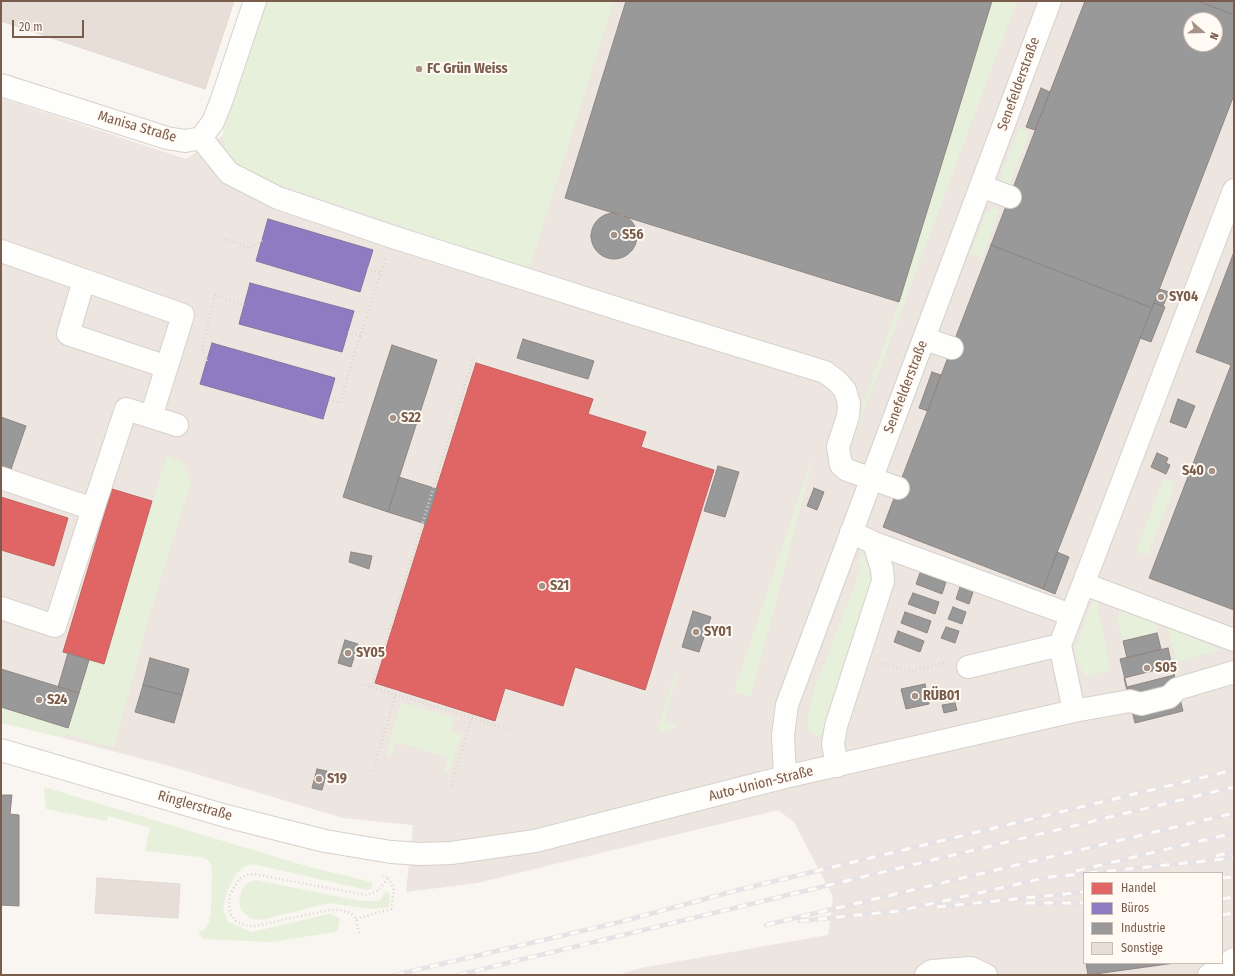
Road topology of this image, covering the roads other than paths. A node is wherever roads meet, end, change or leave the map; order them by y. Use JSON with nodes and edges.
{"nodes":[{"id":1,"x":255,"y":1,"type":"edge"},
{"id":2,"x":1050,"y":1,"type":"edge"},
{"id":3,"x":1,"y":85,"type":"edge"},
{"id":4,"x":201,"y":138,"type":"junction"},
{"id":5,"x":981,"y":186,"type":"junction"},
{"id":6,"x":1234,"y":190,"type":"edge"},
{"id":7,"x":1010,"y":197,"type":"dead end"},
{"id":8,"x":1,"y":251,"type":"edge"},
{"id":9,"x":84,"y":280,"type":"junction"},
{"id":10,"x":924,"y":339,"type":"junction"},
{"id":11,"x":952,"y":348,"type":"dead end"},
{"id":12,"x":167,"y":367,"type":"junction"},
{"id":13,"x":151,"y":416,"type":"junction"},
{"id":14,"x":177,"y":425,"type":"dead end"},
{"id":15,"x":1,"y":478,"type":"edge"},
{"id":16,"x":872,"y":479,"type":"junction"},
{"id":17,"x":898,"y":488,"type":"dead end"},
{"id":18,"x":93,"y":509,"type":"junction"},
{"id":19,"x":851,"y":532,"type":"junction"},
{"id":20,"x":874,"y":543,"type":"junction"},
{"id":21,"x":1084,"y":584,"type":"junction"},
{"id":22,"x":1,"y":608,"type":"edge"},
{"id":23,"x":1071,"y":615,"type":"junction"},
{"id":24,"x":1234,"y":640,"type":"edge"},
{"id":25,"x":1060,"y":645,"type":"junction"},
{"id":26,"x":968,"y":667,"type":"road end"},
{"id":27,"x":1234,"y":672,"type":"edge"},
{"id":28,"x":1074,"y":711,"type":"junction"},
{"id":29,"x":1,"y":750,"type":"edge"},
{"id":30,"x":837,"y":766,"type":"junction"},
{"id":31,"x":785,"y":778,"type":"junction"},
{"id":32,"x":391,"y":852,"type":"joint"},
{"id":33,"x":1234,"y":959,"type":"edge"},
{"id":34,"x":926,"y":975,"type":"edge"},
{"id":35,"x":986,"y":975,"type":"edge"},
{"id":36,"x":1209,"y":975,"type":"edge"}],
"edges":[{"from":1,"to":4,"type":"street"},
{"from":2,"to":5,"type":"street","name":"Senefelderstraße"},
{"from":3,"to":4,"type":"street","name":"Manisa Straße"},
{"from":4,"to":16,"type":"street"},
{"from":5,"to":7,"type":"street"},
{"from":5,"to":10,"type":"street","name":"Senefelderstraße"},
{"from":6,"to":21,"type":"street"},
{"from":8,"to":9,"type":"street"},
{"from":9,"to":12,"type":"street"},
{"from":9,"to":12,"type":"street"},
{"from":10,"to":11,"type":"street"},
{"from":10,"to":16,"type":"street","name":"Senefelderstraße"},
{"from":12,"to":13,"type":"street"},
{"from":13,"to":14,"type":"street"},
{"from":13,"to":18,"type":"street"},
{"from":15,"to":18,"type":"street"},
{"from":16,"to":17,"type":"street"},
{"from":16,"to":19,"type":"street","name":"Senefelderstraße"},
{"from":18,"to":22,"type":"street"},
{"from":19,"to":20,"type":"street"},
{"from":19,"to":31,"type":"street","name":"Senefelderstraße"},
{"from":20,"to":23,"type":"street"},
{"from":20,"to":30,"type":"street"},
{"from":21,"to":23,"type":"street"},
{"from":21,"to":24,"type":"street"},
{"from":23,"to":25,"type":"street"},
{"from":25,"to":26,"type":"street"},
{"from":25,"to":28,"type":"street"},
{"from":27,"to":28,"type":"street","name":"Auto-Union-Straße"},
{"from":28,"to":30,"type":"street","name":"Auto-Union-Straße"},
{"from":29,"to":32,"type":"street","name":"Ringlerstraße"},
{"from":30,"to":31,"type":"street","name":"Auto-Union-Straße"},
{"from":31,"to":32,"type":"street","name":"Auto-Union-Straße"},
{"from":33,"to":36,"type":"street"},
{"from":34,"to":35,"type":"street"}]}
